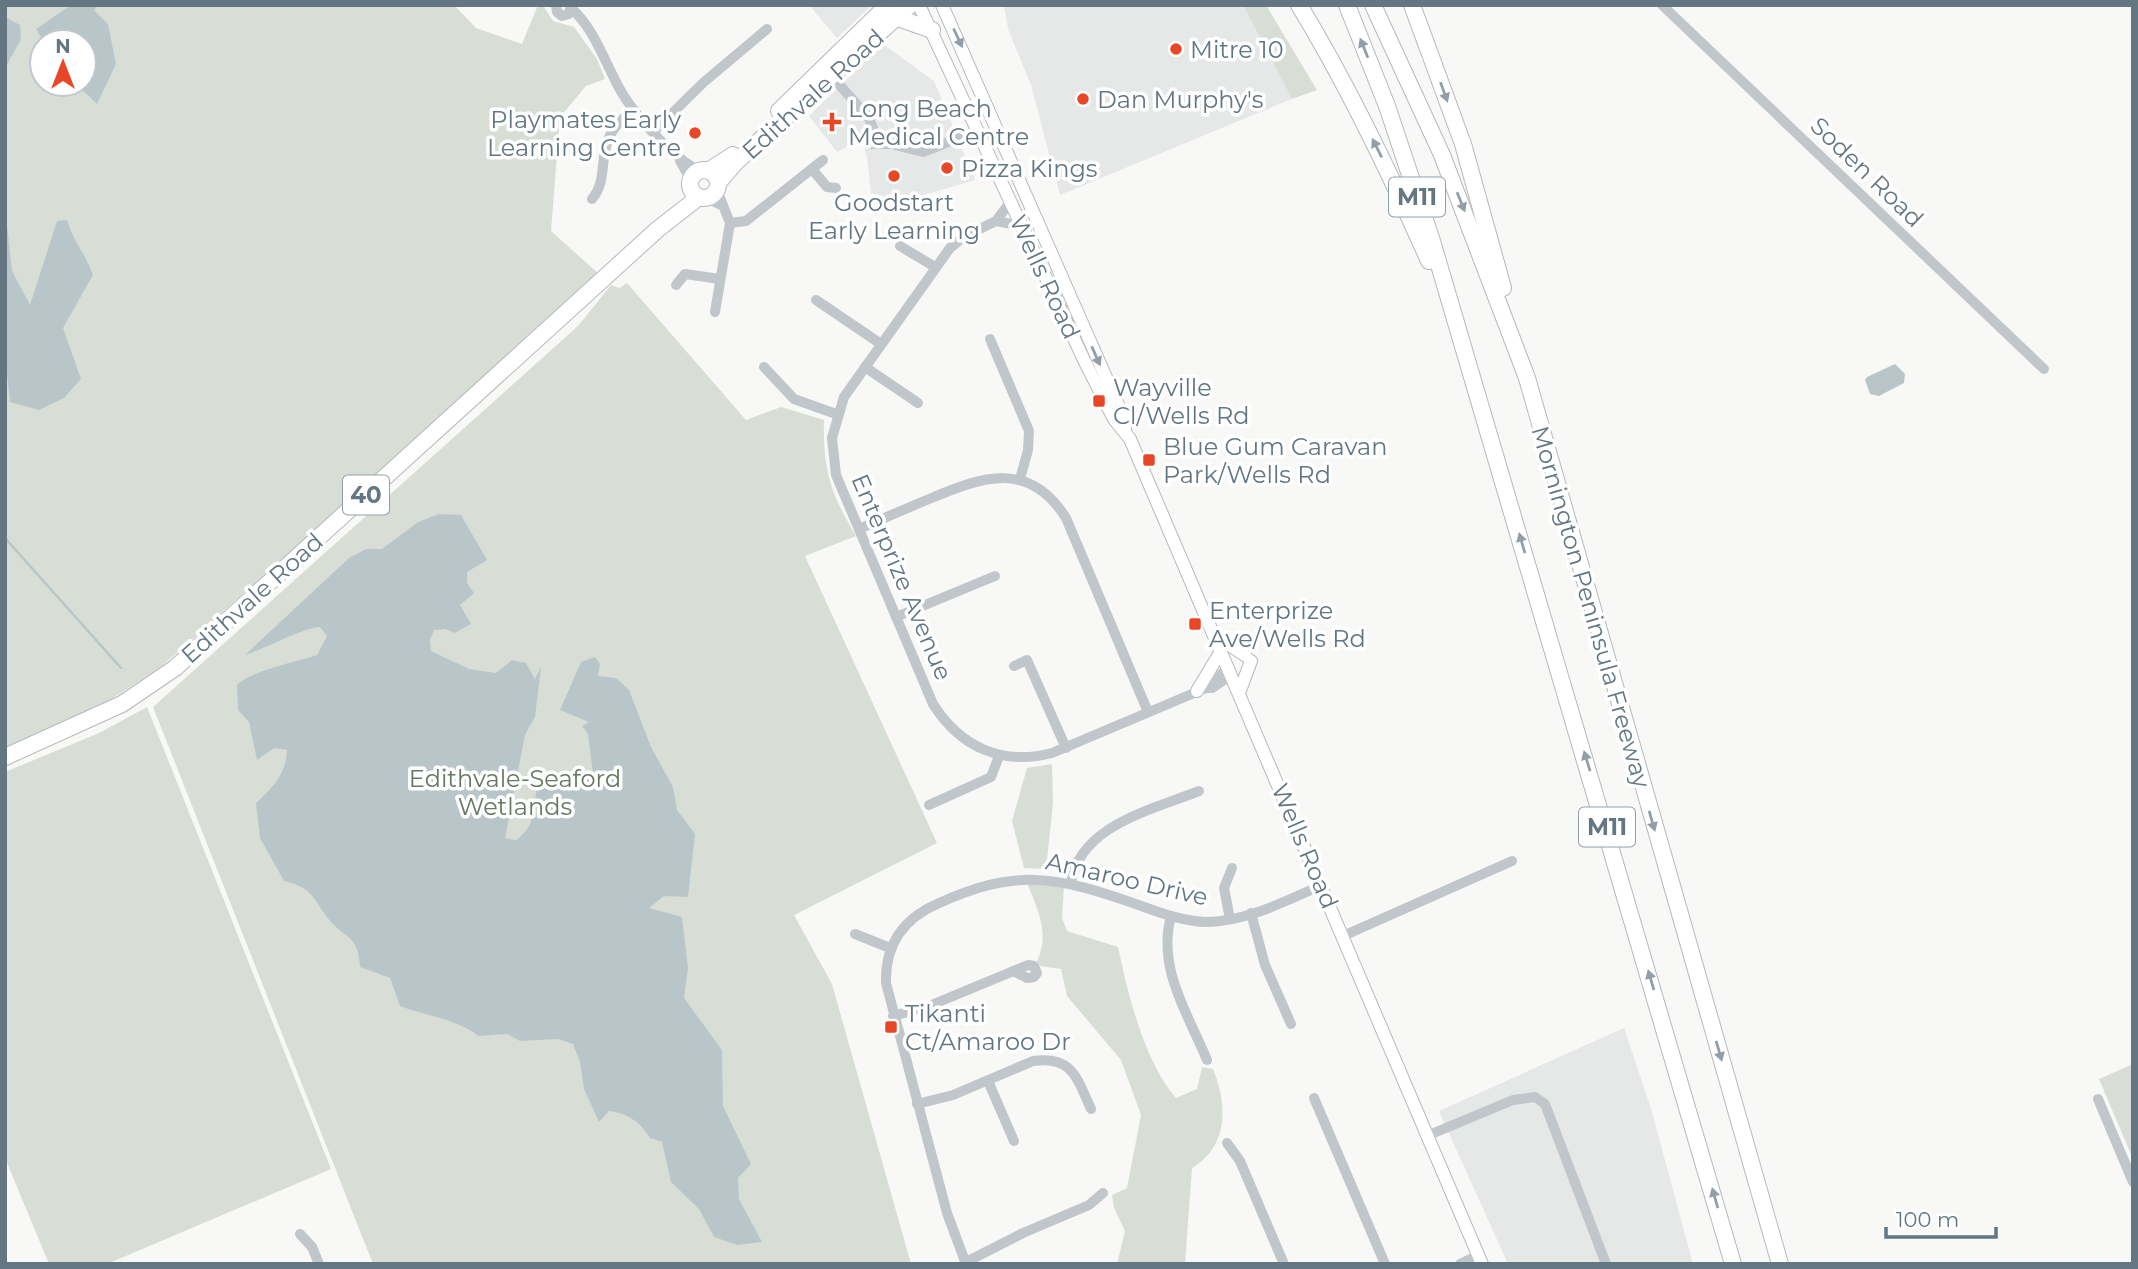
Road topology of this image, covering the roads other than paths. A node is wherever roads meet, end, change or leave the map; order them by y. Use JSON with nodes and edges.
{"nodes":[{"id":1,"x":556,"y":5,"type":"edge"},
{"id":2,"x":910,"y":5,"type":"edge"},
{"id":3,"x":919,"y":5,"type":"edge"},
{"id":4,"x":942,"y":5,"type":"edge"},
{"id":5,"x":1299,"y":5,"type":"edge"},
{"id":6,"x":1347,"y":5,"type":"edge"},
{"id":7,"x":1373,"y":5,"type":"edge"},
{"id":8,"x":1412,"y":5,"type":"edge"},
{"id":9,"x":1662,"y":5,"type":"edge"},
{"id":10,"x":569,"y":10,"type":"edge"},
{"id":11,"x":893,"y":11,"type":"edge"},
{"id":12,"x":767,"y":29,"type":"dead end"},
{"id":13,"x":933,"y":30,"type":"junction"},
{"id":14,"x":828,"y":72,"type":"junction"},
{"id":15,"x":634,"y":110,"type":"junction"},
{"id":16,"x":978,"y":130,"type":"junction"},
{"id":17,"x":653,"y":131,"type":"junction"},
{"id":18,"x":823,"y":160,"type":"dead end"},
{"id":19,"x":812,"y":169,"type":"junction"},
{"id":20,"x":704,"y":185,"type":"junction"},
{"id":21,"x":836,"y":188,"type":"dead end"},
{"id":22,"x":592,"y":199,"type":"dead end"},
{"id":23,"x":1011,"y":201,"type":"junction"},
{"id":24,"x":996,"y":221,"type":"junction"},
{"id":25,"x":730,"y":223,"type":"junction"},
{"id":26,"x":1022,"y":226,"type":"junction"},
{"id":27,"x":900,"y":246,"type":"dead end"},
{"id":28,"x":935,"y":267,"type":"junction"},
{"id":29,"x":720,"y":279,"type":"junction"},
{"id":30,"x":676,"y":285,"type":"dead end"},
{"id":31,"x":816,"y":300,"type":"dead end"},
{"id":32,"x":715,"y":312,"type":"dead end"},
{"id":33,"x":990,"y":339,"type":"dead end"},
{"id":34,"x":881,"y":344,"type":"junction"},
{"id":35,"x":764,"y":367,"type":"dead end"},
{"id":36,"x":865,"y":367,"type":"junction"},
{"id":37,"x":2044,"y":369,"type":"dead end"},
{"id":38,"x":1527,"y":378,"type":"junction"},
{"id":39,"x":1477,"y":391,"type":"junction"},
{"id":40,"x":918,"y":403,"type":"dead end"},
{"id":41,"x":836,"y":414,"type":"junction"},
{"id":42,"x":1125,"y":430,"type":"junction"},
{"id":43,"x":1020,"y":480,"type":"junction"},
{"id":44,"x":859,"y":529,"type":"junction"},
{"id":45,"x":995,"y":576,"type":"dead end"},
{"id":46,"x":896,"y":617,"type":"junction"},
{"id":47,"x":1219,"y":646,"type":"junction"},
{"id":48,"x":1014,"y":666,"type":"dead end"},
{"id":49,"x":1230,"y":671,"type":"junction"},
{"id":50,"x":1201,"y":690,"type":"junction"},
{"id":51,"x":1239,"y":692,"type":"junction"},
{"id":52,"x":1148,"y":712,"type":"junction"},
{"id":53,"x":1066,"y":748,"type":"junction"},
{"id":54,"x":999,"y":756,"type":"junction"},
{"id":55,"x":5,"y":757,"type":"edge"},
{"id":56,"x":1199,"y":791,"type":"dead end"},
{"id":57,"x":929,"y":805,"type":"dead end"},
{"id":58,"x":1512,"y":861,"type":"dead end"},
{"id":59,"x":1232,"y":869,"type":"dead end"},
{"id":60,"x":1071,"y":883,"type":"junction"},
{"id":61,"x":1322,"y":885,"type":"junction"},
{"id":62,"x":1251,"y":913,"type":"junction"},
{"id":63,"x":1171,"y":916,"type":"junction"},
{"id":64,"x":1230,"y":919,"type":"junction"},
{"id":65,"x":855,"y":934,"type":"dead end"},
{"id":66,"x":1343,"y":936,"type":"junction"},
{"id":67,"x":890,"y":948,"type":"junction"},
{"id":68,"x":1013,"y":971,"type":"dead end"},
{"id":69,"x":893,"y":1016,"type":"junction"},
{"id":70,"x":1291,"y":1024,"type":"dead end"},
{"id":71,"x":1207,"y":1059,"type":"dead end"},
{"id":72,"x":988,"y":1081,"type":"junction"},
{"id":73,"x":1314,"y":1098,"type":"dead end"},
{"id":74,"x":2098,"y":1099,"type":"dead end"},
{"id":75,"x":917,"y":1104,"type":"junction"},
{"id":76,"x":1091,"y":1109,"type":"dead end"},
{"id":77,"x":1429,"y":1135,"type":"junction"},
{"id":78,"x":1014,"y":1141,"type":"dead end"},
{"id":79,"x":1227,"y":1143,"type":"dead end"},
{"id":80,"x":2133,"y":1182,"type":"edge"},
{"id":81,"x":1103,"y":1193,"type":"dead end"},
{"id":82,"x":300,"y":1234,"type":"dead end"},
{"id":83,"x":1481,"y":1259,"type":"edge"},
{"id":84,"x":966,"y":1263,"type":"edge"},
{"id":85,"x":319,"y":1264,"type":"edge"},
{"id":86,"x":1284,"y":1264,"type":"edge"},
{"id":87,"x":1385,"y":1264,"type":"edge"},
{"id":88,"x":1461,"y":1264,"type":"edge"},
{"id":89,"x":1606,"y":1264,"type":"edge"},
{"id":90,"x":1733,"y":1264,"type":"edge"},
{"id":91,"x":1780,"y":1264,"type":"edge"}],
"edges":[{"from":1,"to":10,"type":"street"},
{"from":2,"to":11,"type":"highway","name":"Edithvale Road","number":"40"},
{"from":3,"to":13,"type":"main road","name":"Wells Road"},
{"from":4,"to":42,"type":"main road","name":"Wells Road","one_way":true},
{"from":39,"to":5,"type":"highway","one_way":true},
{"from":39,"to":6,"type":"highway","name":"Mornington Peninsula Freeway","number":"M11","one_way":true},
{"from":7,"to":38,"type":"highway","name":"Mornington Peninsula Freeway","number":"M11","one_way":true},
{"from":8,"to":38,"type":"highway","one_way":true},
{"from":9,"to":37,"type":"street","name":"Soden Road"},
{"from":10,"to":15,"type":"street"},
{"from":11,"to":13,"type":"highway"},
{"from":11,"to":14,"type":"highway","name":"Edithvale Road","number":"40"},
{"from":12,"to":17,"type":"street"},
{"from":13,"to":16,"type":"main road","name":"Wells Road"},
{"from":14,"to":16,"type":"street"},
{"from":14,"to":20,"type":"highway","name":"Edithvale Road","number":"40"},
{"from":15,"to":17,"type":"street"},
{"from":15,"to":22,"type":"street"},
{"from":16,"to":23,"type":"main road","name":"Wells Road"},
{"from":17,"to":20,"type":"street"},
{"from":18,"to":19,"type":"street"},
{"from":19,"to":21,"type":"street"},
{"from":19,"to":25,"type":"street"},
{"from":20,"to":25,"type":"street"},
{"from":20,"to":55,"type":"highway","name":"Edithvale Road","number":"40"},
{"from":23,"to":24,"type":"street","name":"Enterprize Avenue"},
{"from":23,"to":26,"type":"main road","name":"Wells Road"},
{"from":24,"to":26,"type":"street"},
{"from":24,"to":28,"type":"street","name":"Enterprize Avenue"},
{"from":25,"to":29,"type":"street"},
{"from":26,"to":42,"type":"main road","name":"Wells Road"},
{"from":27,"to":28,"type":"street"},
{"from":28,"to":34,"type":"street","name":"Enterprize Avenue"},
{"from":29,"to":30,"type":"street"},
{"from":29,"to":32,"type":"street"},
{"from":31,"to":34,"type":"street"},
{"from":33,"to":43,"type":"street"},
{"from":34,"to":36,"type":"street","name":"Enterprize Avenue"},
{"from":35,"to":41,"type":"street"},
{"from":36,"to":40,"type":"street"},
{"from":36,"to":41,"type":"street","name":"Enterprize Avenue"},
{"from":38,"to":91,"type":"highway","name":"Mornington Peninsula Freeway","number":"M11","one_way":true},
{"from":90,"to":39,"type":"highway","name":"Mornington Peninsula Freeway","number":"M11","one_way":true},
{"from":41,"to":44,"type":"street","name":"Enterprize Avenue"},
{"from":42,"to":47,"type":"main road","name":"Wells Road"},
{"from":43,"to":44,"type":"street"},
{"from":43,"to":52,"type":"street"},
{"from":44,"to":46,"type":"street","name":"Enterprize Avenue"},
{"from":45,"to":46,"type":"street"},
{"from":46,"to":54,"type":"street","name":"Enterprize Avenue"},
{"from":47,"to":49,"type":"main road","name":"Wells Road"},
{"from":47,"to":50,"type":"main road"},
{"from":47,"to":51,"type":"main road"},
{"from":48,"to":53,"type":"street"},
{"from":49,"to":50,"type":"street","name":"Enterprize Avenue"},
{"from":49,"to":51,"type":"main road","name":"Wells Road"},
{"from":50,"to":52,"type":"street","name":"Enterprize Avenue"},
{"from":51,"to":61,"type":"main road","name":"Wells Road"},
{"from":52,"to":53,"type":"street","name":"Enterprize Avenue"},
{"from":53,"to":54,"type":"street","name":"Enterprize Avenue"},
{"from":54,"to":57,"type":"street"},
{"from":56,"to":60,"type":"street"},
{"from":58,"to":66,"type":"street"},
{"from":59,"to":64,"type":"street"},
{"from":60,"to":63,"type":"street","name":"Amaroo Drive"},
{"from":60,"to":67,"type":"street","name":"Amaroo Drive"},
{"from":61,"to":62,"type":"street","name":"Amaroo Drive"},
{"from":61,"to":66,"type":"main road","name":"Wells Road"},
{"from":62,"to":64,"type":"street","name":"Amaroo Drive"},
{"from":62,"to":70,"type":"street"},
{"from":63,"to":64,"type":"street","name":"Amaroo Drive"},
{"from":63,"to":71,"type":"street"},
{"from":65,"to":67,"type":"street"},
{"from":66,"to":77,"type":"main road","name":"Wells Road"},
{"from":67,"to":69,"type":"street","name":"Amaroo Drive"},
{"from":68,"to":69,"type":"street"},
{"from":69,"to":75,"type":"street","name":"Amaroo Drive"},
{"from":72,"to":75,"type":"street"},
{"from":72,"to":76,"type":"street"},
{"from":72,"to":78,"type":"street"},
{"from":73,"to":87,"type":"street"},
{"from":74,"to":80,"type":"street"},
{"from":75,"to":84,"type":"street","name":"Amaroo Drive"},
{"from":77,"to":83,"type":"main road","name":"Wells Road"},
{"from":77,"to":89,"type":"street"},
{"from":79,"to":86,"type":"street"},
{"from":81,"to":84,"type":"street"},
{"from":82,"to":85,"type":"street"},
{"from":83,"to":88,"type":"street"}]}
